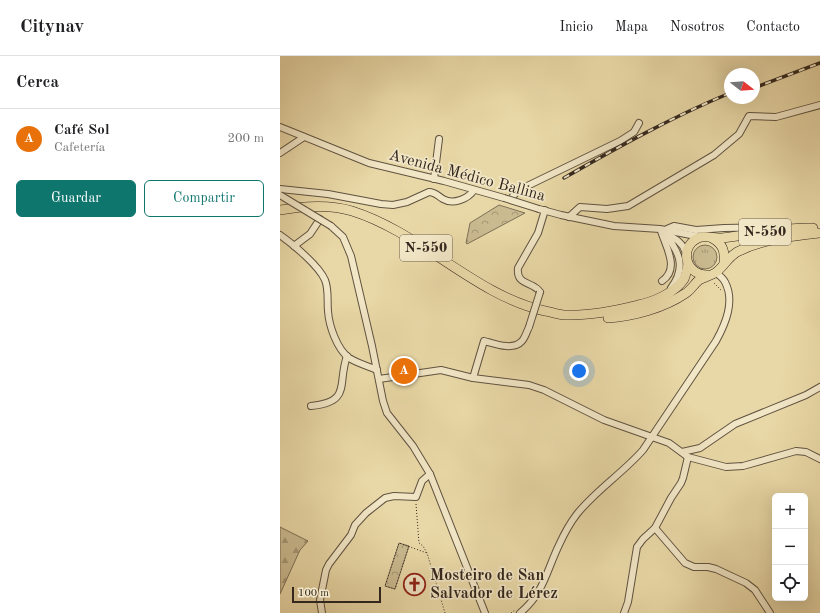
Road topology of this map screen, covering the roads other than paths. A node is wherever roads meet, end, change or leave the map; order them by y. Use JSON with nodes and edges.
{"nodes":[{"id":1,"x":820,"y":105,"type":"edge"},
{"id":2,"x":639,"y":123,"type":"dead end"},
{"id":3,"x":280,"y":127,"type":"edge"},
{"id":4,"x":304,"y":137,"type":"junction"},
{"id":5,"x":439,"y":139,"type":"dead end"},
{"id":6,"x":280,"y":153,"type":"edge"},
{"id":7,"x":434,"y":179,"type":"junction"},
{"id":8,"x":280,"y":189,"type":"edge"},
{"id":9,"x":474,"y":190,"type":"junction"},
{"id":10,"x":280,"y":195,"type":"edge"},
{"id":11,"x":511,"y":200,"type":"junction"},
{"id":12,"x":280,"y":210,"type":"edge"},
{"id":13,"x":542,"y":210,"type":"junction"},
{"id":14,"x":569,"y":217,"type":"junction"},
{"id":15,"x":320,"y":219,"type":"junction"},
{"id":16,"x":820,"y":229,"type":"edge"},
{"id":17,"x":781,"y":230,"type":"junction"},
{"id":18,"x":664,"y":231,"type":"junction"},
{"id":19,"x":820,"y":233,"type":"edge"},
{"id":20,"x":280,"y":235,"type":"edge"},
{"id":21,"x":706,"y":237,"type":"junction"},
{"id":22,"x":280,"y":239,"type":"edge"},
{"id":23,"x":292,"y":244,"type":"junction"},
{"id":24,"x":686,"y":253,"type":"junction"},
{"id":25,"x":724,"y":263,"type":"junction"},
{"id":26,"x":688,"y":264,"type":"junction"},
{"id":27,"x":713,"y":274,"type":"junction"},
{"id":28,"x":662,"y":281,"type":"dead end"},
{"id":29,"x":668,"y":293,"type":"junction"},
{"id":30,"x":564,"y":315,"type":"junction"},
{"id":31,"x":348,"y":356,"type":"junction"},
{"id":32,"x":377,"y":370,"type":"junction"},
{"id":33,"x":473,"y":378,"type":"junction"},
{"id":34,"x":379,"y":379,"type":"junction"},
{"id":35,"x":820,"y":387,"type":"edge"},
{"id":36,"x":311,"y":406,"type":"dead end"},
{"id":37,"x":652,"y":437,"type":"junction"},
{"id":38,"x":682,"y":452,"type":"junction"},
{"id":39,"x":688,"y":457,"type":"junction"},
{"id":40,"x":820,"y":458,"type":"edge"},
{"id":41,"x":430,"y":474,"type":"junction"},
{"id":42,"x":655,"y":528,"type":"junction"},
{"id":43,"x":519,"y":610,"type":"edge"},
{"id":44,"x":322,"y":613,"type":"edge"},
{"id":45,"x":484,"y":613,"type":"edge"},
{"id":46,"x":624,"y":613,"type":"edge"},
{"id":47,"x":770,"y":613,"type":"edge"}],
"edges":[{"from":1,"to":14,"type":"street"},
{"from":2,"to":11,"type":"street"},
{"from":3,"to":4,"type":"street","name":"Avenida Médico Ballina"},
{"from":4,"to":6,"type":"street"},
{"from":4,"to":7,"type":"street","name":"Avenida Médico Ballina"},
{"from":5,"to":7,"type":"street"},
{"from":7,"to":9,"type":"street","name":"Avenida Médico Ballina"},
{"from":8,"to":9,"type":"street"},
{"from":9,"to":11,"type":"street","name":"Avenida Médico Ballina","bridge":true},
{"from":10,"to":15,"type":"street","bridge":true},
{"from":11,"to":13,"type":"street","name":"Avenida Médico Ballina","bridge":true},
{"from":12,"to":30,"type":"highway","number":"N-550"},
{"from":13,"to":14,"type":"street","name":"Avenida Médico Ballina"},
{"from":13,"to":33,"type":"street","bridge":true},
{"from":14,"to":18,"type":"street","name":"Avenida Médico Ballina"},
{"from":15,"to":23,"type":"street"},
{"from":15,"to":32,"type":"street","bridge":true},
{"from":16,"to":17,"type":"highway","number":"N-550"},
{"from":17,"to":18,"type":"street"},
{"from":17,"to":21,"type":"highway","number":"N-550"},
{"from":18,"to":21,"type":"street","name":"Avenida Médico Ballina"},
{"from":18,"to":24,"type":"street","name":"Avenida Médico Ballina"},
{"from":18,"to":28,"type":"street"},
{"from":18,"to":29,"type":"street"},
{"from":19,"to":25,"type":"highway","number":"N-550"},
{"from":20,"to":23,"type":"street"},
{"from":21,"to":24,"type":"highway"},
{"from":21,"to":25,"type":"highway","number":"N-550"},
{"from":22,"to":23,"type":"street"},
{"from":23,"to":31,"type":"street"},
{"from":24,"to":26,"type":"highway"},
{"from":25,"to":27,"type":"highway","number":"N-550"},
{"from":26,"to":27,"type":"highway"},
{"from":26,"to":29,"type":"highway","number":"N-550"},
{"from":27,"to":30,"type":"highway","number":"N-550"},
{"from":27,"to":37,"type":"street"},
{"from":29,"to":30,"type":"highway","number":"N-550"},
{"from":31,"to":32,"type":"street"},
{"from":31,"to":36,"type":"street"},
{"from":32,"to":34,"type":"street"},
{"from":33,"to":34,"type":"street"},
{"from":33,"to":37,"type":"street"},
{"from":34,"to":41,"type":"street"},
{"from":35,"to":38,"type":"street"},
{"from":37,"to":38,"type":"street"},
{"from":37,"to":43,"type":"street"},
{"from":38,"to":39,"type":"street"},
{"from":39,"to":40,"type":"street"},
{"from":39,"to":42,"type":"street"},
{"from":41,"to":44,"type":"street"},
{"from":41,"to":45,"type":"street"},
{"from":42,"to":46,"type":"street"},
{"from":42,"to":47,"type":"street"}]}
